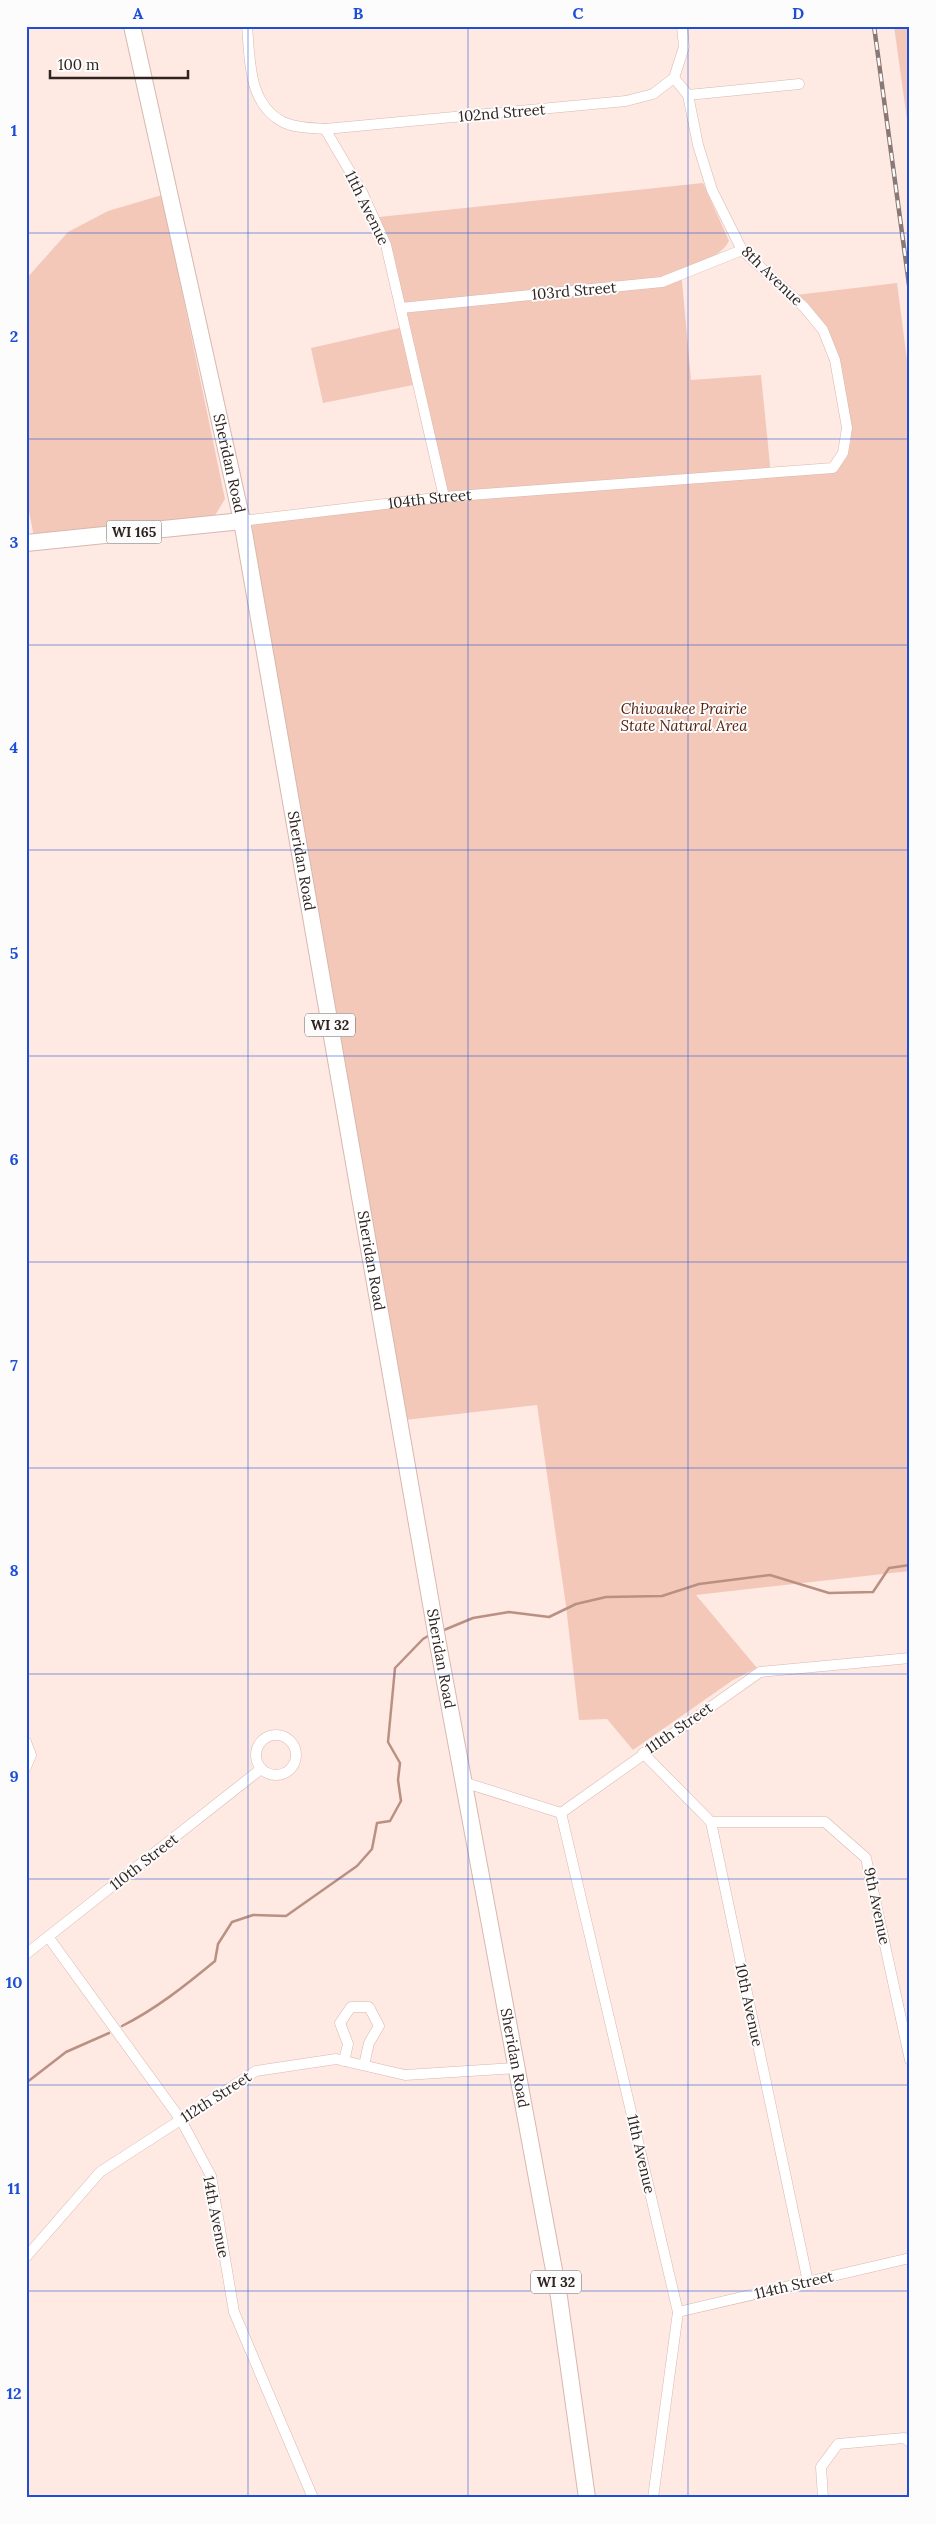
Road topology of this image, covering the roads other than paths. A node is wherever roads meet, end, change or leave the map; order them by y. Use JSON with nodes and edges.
{"nodes":[{"id":1,"x":132,"y":26,"type":"edge"},
{"id":2,"x":246,"y":26,"type":"edge"},
{"id":3,"x":682,"y":26,"type":"edge"},
{"id":4,"x":674,"y":78,"type":"junction"},
{"id":5,"x":799,"y":84,"type":"dead end"},
{"id":6,"x":688,"y":95,"type":"junction"},
{"id":7,"x":325,"y":129,"type":"junction"},
{"id":8,"x":742,"y":250,"type":"junction"},
{"id":9,"x":401,"y":308,"type":"junction"},
{"id":10,"x":833,"y":468,"type":"joint"},
{"id":11,"x":444,"y":497,"type":"junction"},
{"id":12,"x":242,"y":521,"type":"junction"},
{"id":13,"x":26,"y":543,"type":"edge"},
{"id":14,"x":910,"y":1658,"type":"edge"},
{"id":15,"x":26,"y":1742,"type":"edge"},
{"id":16,"x":643,"y":1753,"type":"junction"},
{"id":17,"x":26,"y":1767,"type":"edge"},
{"id":18,"x":262,"y":1769,"type":"junction"},
{"id":19,"x":463,"y":1782,"type":"junction"},
{"id":20,"x":561,"y":1813,"type":"junction"},
{"id":21,"x":711,"y":1822,"type":"junction"},
{"id":22,"x":49,"y":1938,"type":"junction"},
{"id":23,"x":26,"y":1954,"type":"edge"},
{"id":24,"x":910,"y":2060,"type":"edge"},
{"id":25,"x":344,"y":2061,"type":"junction"},
{"id":26,"x":364,"y":2065,"type":"junction"},
{"id":27,"x":516,"y":2068,"type":"junction"},
{"id":28,"x":181,"y":2120,"type":"junction"},
{"id":29,"x":26,"y":2256,"type":"edge"},
{"id":30,"x":910,"y":2258,"type":"edge"},
{"id":31,"x":808,"y":2282,"type":"junction"},
{"id":32,"x":678,"y":2312,"type":"junction"},
{"id":33,"x":910,"y":2442,"type":"edge"},
{"id":34,"x":314,"y":2498,"type":"edge"},
{"id":35,"x":587,"y":2498,"type":"edge"},
{"id":36,"x":653,"y":2498,"type":"edge"},
{"id":37,"x":823,"y":2498,"type":"edge"}],
"edges":[{"from":1,"to":12,"type":"main road","name":"Sheridan Road","number":"WI 32"},
{"from":2,"to":7,"type":"street"},
{"from":3,"to":4,"type":"street"},
{"from":4,"to":6,"type":"street","name":"8th Avenue"},
{"from":4,"to":7,"type":"street","name":"102nd Street"},
{"from":5,"to":6,"type":"street"},
{"from":6,"to":8,"type":"street","name":"8th Avenue"},
{"from":7,"to":9,"type":"street","name":"11th Avenue"},
{"from":8,"to":9,"type":"street","name":"103rd Street"},
{"from":8,"to":10,"type":"street","name":"8th Avenue"},
{"from":9,"to":11,"type":"street","name":"11th Avenue"},
{"from":10,"to":11,"type":"street","name":"104th Street"},
{"from":11,"to":12,"type":"street","name":"104th Street"},
{"from":12,"to":13,"type":"main road","name":"104th Street","number":"WI 165"},
{"from":12,"to":19,"type":"main road","name":"Sheridan Road","number":"WI 32"},
{"from":14,"to":16,"type":"street","name":"111th Street"},
{"from":15,"to":17,"type":"street"},
{"from":16,"to":20,"type":"street","name":"111th Street"},
{"from":16,"to":21,"type":"street"},
{"from":18,"to":18,"type":"street"},
{"from":18,"to":22,"type":"street","name":"110th Street"},
{"from":19,"to":20,"type":"street"},
{"from":19,"to":27,"type":"main road","name":"Sheridan Road","number":"WI 32"},
{"from":20,"to":32,"type":"street","name":"11th Avenue"},
{"from":21,"to":24,"type":"street","name":"9th Avenue"},
{"from":21,"to":31,"type":"street","name":"10th Avenue"},
{"from":22,"to":23,"type":"street","name":"110th Street"},
{"from":22,"to":28,"type":"street","name":"14th Avenue"},
{"from":25,"to":26,"type":"street","name":"112th Street"},
{"from":25,"to":26,"type":"street"},
{"from":25,"to":28,"type":"street","name":"112th Street"},
{"from":26,"to":27,"type":"street","name":"112th Street"},
{"from":27,"to":35,"type":"main road","name":"Sheridan Road","number":"WI 32"},
{"from":28,"to":29,"type":"street","name":"112th Street"},
{"from":28,"to":34,"type":"street","name":"14th Avenue"},
{"from":30,"to":31,"type":"street","name":"114th Street"},
{"from":31,"to":32,"type":"street","name":"114th Street"},
{"from":32,"to":36,"type":"street","name":"11th Avenue"},
{"from":33,"to":37,"type":"street"}]}
